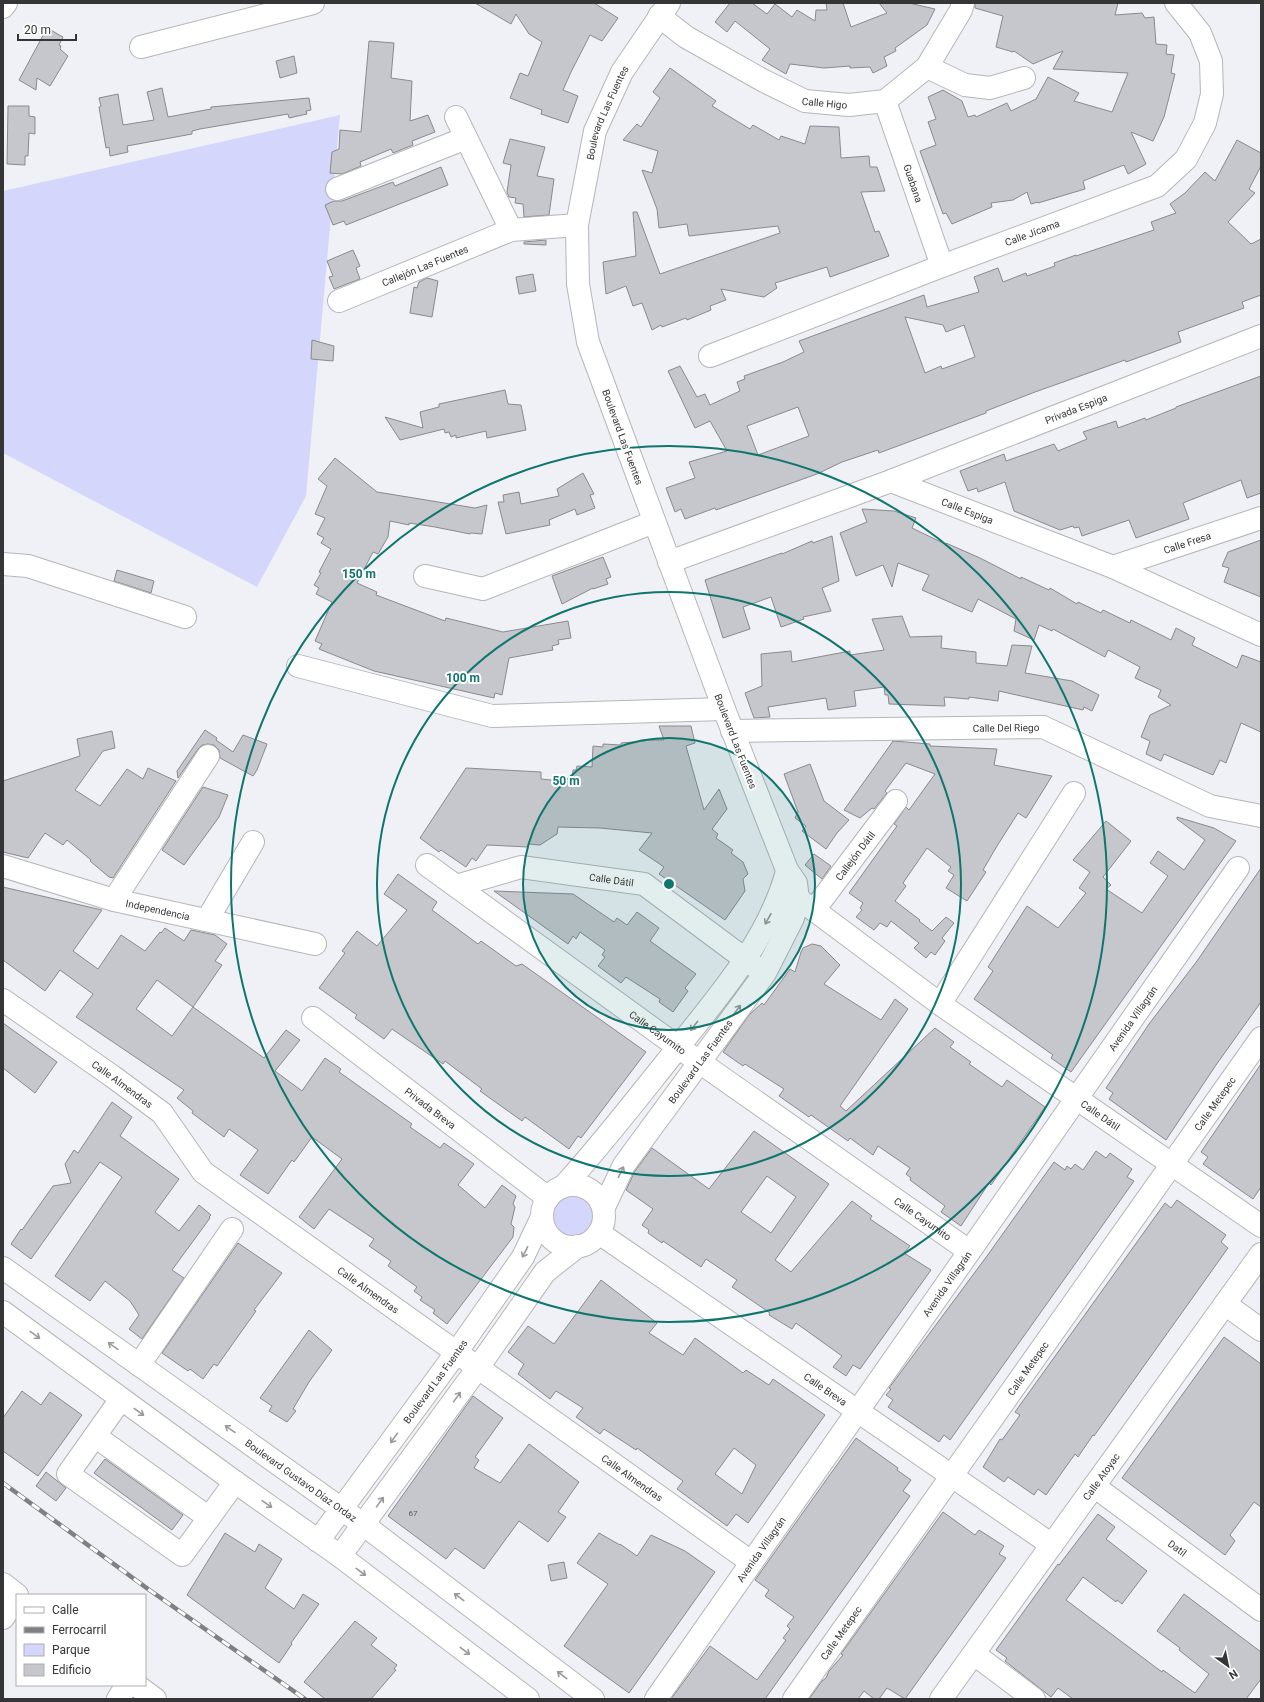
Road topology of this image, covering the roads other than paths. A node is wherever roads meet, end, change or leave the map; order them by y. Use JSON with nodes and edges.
{"nodes":[{"id":1,"x":6,"y":3,"type":"edge"},
{"id":2,"x":313,"y":3,"type":"edge"},
{"id":3,"x":963,"y":3,"type":"edge"},
{"id":4,"x":1176,"y":3,"type":"edge"},
{"id":5,"x":3,"y":7,"type":"edge"},
{"id":6,"x":664,"y":10,"type":"edge"},
{"id":7,"x":141,"y":47,"type":"dead end"},
{"id":8,"x":927,"y":67,"type":"junction"},
{"id":9,"x":1024,"y":78,"type":"dead end"},
{"id":10,"x":885,"y":100,"type":"junction"},
{"id":11,"x":456,"y":117,"type":"dead end"},
{"id":12,"x":466,"y":138,"type":"junction"},
{"id":13,"x":337,"y":189,"type":"dead end"},
{"id":14,"x":577,"y":225,"type":"junction"},
{"id":15,"x":510,"y":230,"type":"junction"},
{"id":16,"x":942,"y":266,"type":"junction"},
{"id":17,"x":339,"y":301,"type":"dead end"},
{"id":18,"x":1261,"y":336,"type":"edge"},
{"id":19,"x":710,"y":356,"type":"dead end"},
{"id":20,"x":891,"y":481,"type":"junction"},
{"id":21,"x":1261,"y":518,"type":"edge"},
{"id":22,"x":654,"y":522,"type":"junction"},
{"id":23,"x":669,"y":562,"type":"junction"},
{"id":24,"x":3,"y":564,"type":"edge"},
{"id":25,"x":1113,"y":567,"type":"junction"},
{"id":26,"x":425,"y":576,"type":"dead end"},
{"id":27,"x":185,"y":616,"type":"dead end"},
{"id":28,"x":1261,"y":635,"type":"edge"},
{"id":29,"x":298,"y":666,"type":"dead end"},
{"id":30,"x":724,"y":709,"type":"junction"},
{"id":31,"x":732,"y":731,"type":"junction"},
{"id":32,"x":208,"y":756,"type":"dead end"},
{"id":33,"x":1074,"y":793,"type":"dead end"},
{"id":34,"x":896,"y":801,"type":"dead end"},
{"id":35,"x":1261,"y":816,"type":"edge"},
{"id":36,"x":254,"y":842,"type":"dead end"},
{"id":37,"x":427,"y":865,"type":"dead end"},
{"id":38,"x":3,"y":866,"type":"edge"},
{"id":39,"x":1238,"y":868,"type":"dead end"},
{"id":40,"x":456,"y":886,"type":"junction"},
{"id":41,"x":795,"y":892,"type":"junction"},
{"id":42,"x":114,"y":900,"type":"junction"},
{"id":43,"x":207,"y":920,"type":"junction"},
{"id":44,"x":315,"y":944,"type":"dead end"},
{"id":45,"x":745,"y":960,"type":"junction"},
{"id":46,"x":765,"y":972,"type":"junction"},
{"id":47,"x":3,"y":1000,"type":"edge"},
{"id":48,"x":940,"y":1004,"type":"junction"},
{"id":49,"x":313,"y":1018,"type":"dead end"},
{"id":50,"x":1261,"y":1038,"type":"edge"},
{"id":51,"x":678,"y":1048,"type":"junction"},
{"id":52,"x":698,"y":1062,"type":"junction"},
{"id":53,"x":1076,"y":1098,"type":"junction"},
{"id":54,"x":1171,"y":1164,"type":"junction"},
{"id":55,"x":551,"y":1200,"type":"junction"},
{"id":56,"x":604,"y":1207,"type":"junction"},
{"id":57,"x":1261,"y":1226,"type":"edge"},
{"id":58,"x":232,"y":1229,"type":"dead end"},
{"id":59,"x":599,"y":1233,"type":"junction"},
{"id":60,"x":578,"y":1246,"type":"junction"},
{"id":61,"x":969,"y":1252,"type":"junction"},
{"id":62,"x":1261,"y":1254,"type":"edge"},
{"id":63,"x":3,"y":1268,"type":"edge"},
{"id":64,"x":1225,"y":1304,"type":"junction"},
{"id":65,"x":3,"y":1312,"type":"edge"},
{"id":66,"x":1261,"y":1330,"type":"edge"},
{"id":67,"x":456,"y":1352,"type":"junction"},
{"id":68,"x":139,"y":1365,"type":"junction"},
{"id":69,"x":477,"y":1369,"type":"junction"},
{"id":70,"x":121,"y":1399,"type":"junction"},
{"id":71,"x":857,"y":1411,"type":"junction"},
{"id":72,"x":95,"y":1436,"type":"junction"},
{"id":73,"x":951,"y":1476,"type":"junction"},
{"id":74,"x":235,"y":1482,"type":"junction"},
{"id":75,"x":1094,"y":1486,"type":"junction"},
{"id":76,"x":342,"y":1509,"type":"junction"},
{"id":77,"x":209,"y":1518,"type":"junction"},
{"id":78,"x":364,"y":1525,"type":"junction"},
{"id":79,"x":318,"y":1541,"type":"junction"},
{"id":80,"x":1052,"y":1546,"type":"junction"},
{"id":81,"x":340,"y":1556,"type":"junction"},
{"id":82,"x":751,"y":1562,"type":"junction"},
{"id":83,"x":3,"y":1584,"type":"edge"},
{"id":84,"x":16,"y":1595,"type":"edge"},
{"id":85,"x":16,"y":1598,"type":"edge"},
{"id":86,"x":1261,"y":1610,"type":"edge"},
{"id":87,"x":3,"y":1618,"type":"edge"},
{"id":88,"x":974,"y":1654,"type":"junction"},
{"id":89,"x":126,"y":1686,"type":"edge"},
{"id":90,"x":137,"y":1686,"type":"edge"},
{"id":91,"x":118,"y":1699,"type":"edge"},
{"id":92,"x":155,"y":1699,"type":"edge"},
{"id":93,"x":528,"y":1699,"type":"edge"},
{"id":94,"x":593,"y":1699,"type":"edge"},
{"id":95,"x":656,"y":1699,"type":"edge"},
{"id":96,"x":794,"y":1699,"type":"edge"},
{"id":97,"x":941,"y":1699,"type":"edge"},
{"id":98,"x":1034,"y":1699,"type":"edge"}],
"edges":[{"from":1,"to":5,"type":"street"},
{"from":2,"to":7,"type":"street"},
{"from":3,"to":8,"type":"street"},
{"from":4,"to":16,"type":"street","name":"Calle Jícama"},
{"from":6,"to":10,"type":"street","name":"Calle Higo"},
{"from":6,"to":14,"type":"street","name":"Boulevard Las Fuentes"},
{"from":8,"to":9,"type":"street"},
{"from":8,"to":10,"type":"street"},
{"from":10,"to":16,"type":"street","name":"Guabana"},
{"from":11,"to":12,"type":"street"},
{"from":12,"to":13,"type":"street"},
{"from":12,"to":15,"type":"street"},
{"from":14,"to":15,"type":"street","name":"Callejón Las Fuentes"},
{"from":14,"to":22,"type":"street","name":"Boulevard Las Fuentes"},
{"from":15,"to":17,"type":"street","name":"Callejón Las Fuentes"},
{"from":16,"to":19,"type":"street","name":"Calle Jícama"},
{"from":18,"to":20,"type":"street","name":"Privada Espiga"},
{"from":20,"to":23,"type":"street"},
{"from":20,"to":25,"type":"street","name":"Calle Espiga"},
{"from":21,"to":25,"type":"street","name":"Calle Fresa"},
{"from":22,"to":23,"type":"street","name":"Boulevard Las Fuentes"},
{"from":22,"to":26,"type":"street"},
{"from":23,"to":30,"type":"street","name":"Boulevard Las Fuentes"},
{"from":24,"to":27,"type":"street"},
{"from":25,"to":28,"type":"street","name":"Calle Espiga"},
{"from":29,"to":30,"type":"street"},
{"from":30,"to":31,"type":"street","name":"Boulevard Las Fuentes"},
{"from":31,"to":35,"type":"street","name":"Calle Del Riego"},
{"from":31,"to":41,"type":"street","name":"Boulevard Las Fuentes"},
{"from":32,"to":42,"type":"street"},
{"from":33,"to":48,"type":"street"},
{"from":34,"to":41,"type":"street","name":"Callejón Dátil"},
{"from":36,"to":43,"type":"street"},
{"from":37,"to":40,"type":"street","name":"Calle Cayumito"},
{"from":38,"to":42,"type":"street","name":"Independencia"},
{"from":39,"to":53,"type":"street","name":"Avenida Villagrán"},
{"from":40,"to":45,"type":"street","name":"Calle Dátil"},
{"from":40,"to":51,"type":"street","name":"Calle Cayumito"},
{"from":41,"to":45,"type":"street","name":"Boulevard Las Fuentes","one_way":true},
{"from":41,"to":46,"type":"street","name":"Boulevard Las Fuentes"},
{"from":41,"to":48,"type":"street","name":"Calle Dátil"},
{"from":42,"to":43,"type":"street","name":"Independencia"},
{"from":43,"to":44,"type":"street","name":"Independencia"},
{"from":45,"to":46,"type":"street","name":"Calle Dátil"},
{"from":45,"to":51,"type":"street","name":"Boulevard Las Fuentes","one_way":true},
{"from":52,"to":46,"type":"street","name":"Boulevard Las Fuentes","one_way":true},
{"from":47,"to":67,"type":"street","name":"Calle Almendras"},
{"from":48,"to":53,"type":"street","name":"Calle Dátil"},
{"from":49,"to":55,"type":"street","name":"Privada Breva"},
{"from":50,"to":54,"type":"street","name":"Calle Metepec"},
{"from":51,"to":52,"type":"street","name":"Calle Cayumito"},
{"from":51,"to":55,"type":"street","name":"Boulevard Las Fuentes"},
{"from":56,"to":52,"type":"street","name":"Boulevard Las Fuentes","one_way":true},
{"from":52,"to":61,"type":"street","name":"Calle Cayumito"},
{"from":53,"to":54,"type":"street","name":"Calle Dátil"},
{"from":53,"to":61,"type":"street","name":"Avenida Villagrán"},
{"from":54,"to":57,"type":"street","name":"Calle Dátil"},
{"from":54,"to":73,"type":"street","name":"Calle Metepec"},
{"from":55,"to":56,"type":"street"},
{"from":55,"to":60,"type":"street"},
{"from":55,"to":67,"type":"street","name":"Boulevard Las Fuentes","one_way":true},
{"from":56,"to":59,"type":"street"},
{"from":58,"to":68,"type":"street"},
{"from":59,"to":60,"type":"street"},
{"from":59,"to":71,"type":"street","name":"Calle Breva"},
{"from":60,"to":69,"type":"street"},
{"from":61,"to":71,"type":"street","name":"Avenida Villagrán"},
{"from":62,"to":64,"type":"street","name":"Calle Atoyac"},
{"from":68,"to":63,"type":"street","name":"Boulevard Gustavo Díaz Ordaz","one_way":true},
{"from":64,"to":66,"type":"street"},
{"from":64,"to":75,"type":"street","name":"Calle Atoyac"},
{"from":65,"to":70,"type":"street","one_way":true},
{"from":67,"to":69,"type":"street","name":"Calle Almendras"},
{"from":67,"to":76,"type":"street","name":"Boulevard Las Fuentes","one_way":true},
{"from":76,"to":68,"type":"street","name":"Boulevard Gustavo Díaz Ordaz","one_way":true},
{"from":78,"to":69,"type":"street","one_way":true},
{"from":69,"to":82,"type":"street","name":"Calle Almendras"},
{"from":70,"to":72,"type":"street"},
{"from":70,"to":74,"type":"street","one_way":true},
{"from":71,"to":73,"type":"street","name":"Calle Breva"},
{"from":71,"to":82,"type":"street","name":"Avenida Villagrán"},
{"from":72,"to":77,"type":"street"},
{"from":72,"to":77,"type":"street"},
{"from":73,"to":80,"type":"street","name":"Calle Breva"},
{"from":73,"to":96,"type":"street","name":"Calle Metepec"},
{"from":74,"to":77,"type":"street"},
{"from":74,"to":79,"type":"street","one_way":true},
{"from":75,"to":80,"type":"street","name":"Calle Atoyac"},
{"from":75,"to":86,"type":"street","name":"Datíl"},
{"from":76,"to":78,"type":"street","name":"Boulevard Gustavo Díaz Ordaz"},
{"from":76,"to":79,"type":"street","name":"Boulevard Las Fuentes"},
{"from":78,"to":81,"type":"street"},
{"from":94,"to":78,"type":"street","name":"Boulevard Gustavo Díaz Ordaz","one_way":true},
{"from":79,"to":81,"type":"street"},
{"from":80,"to":88,"type":"street","name":"Calle Atoyac"},
{"from":81,"to":93,"type":"street","one_way":true},
{"from":82,"to":95,"type":"street","name":"Avenida Villagrán"},
{"from":83,"to":84,"type":"street"},
{"from":85,"to":87,"type":"street"},
{"from":88,"to":97,"type":"street","name":"Calle Atoyac"},
{"from":88,"to":98,"type":"street"},
{"from":89,"to":91,"type":"street"},
{"from":90,"to":92,"type":"street"}]}
